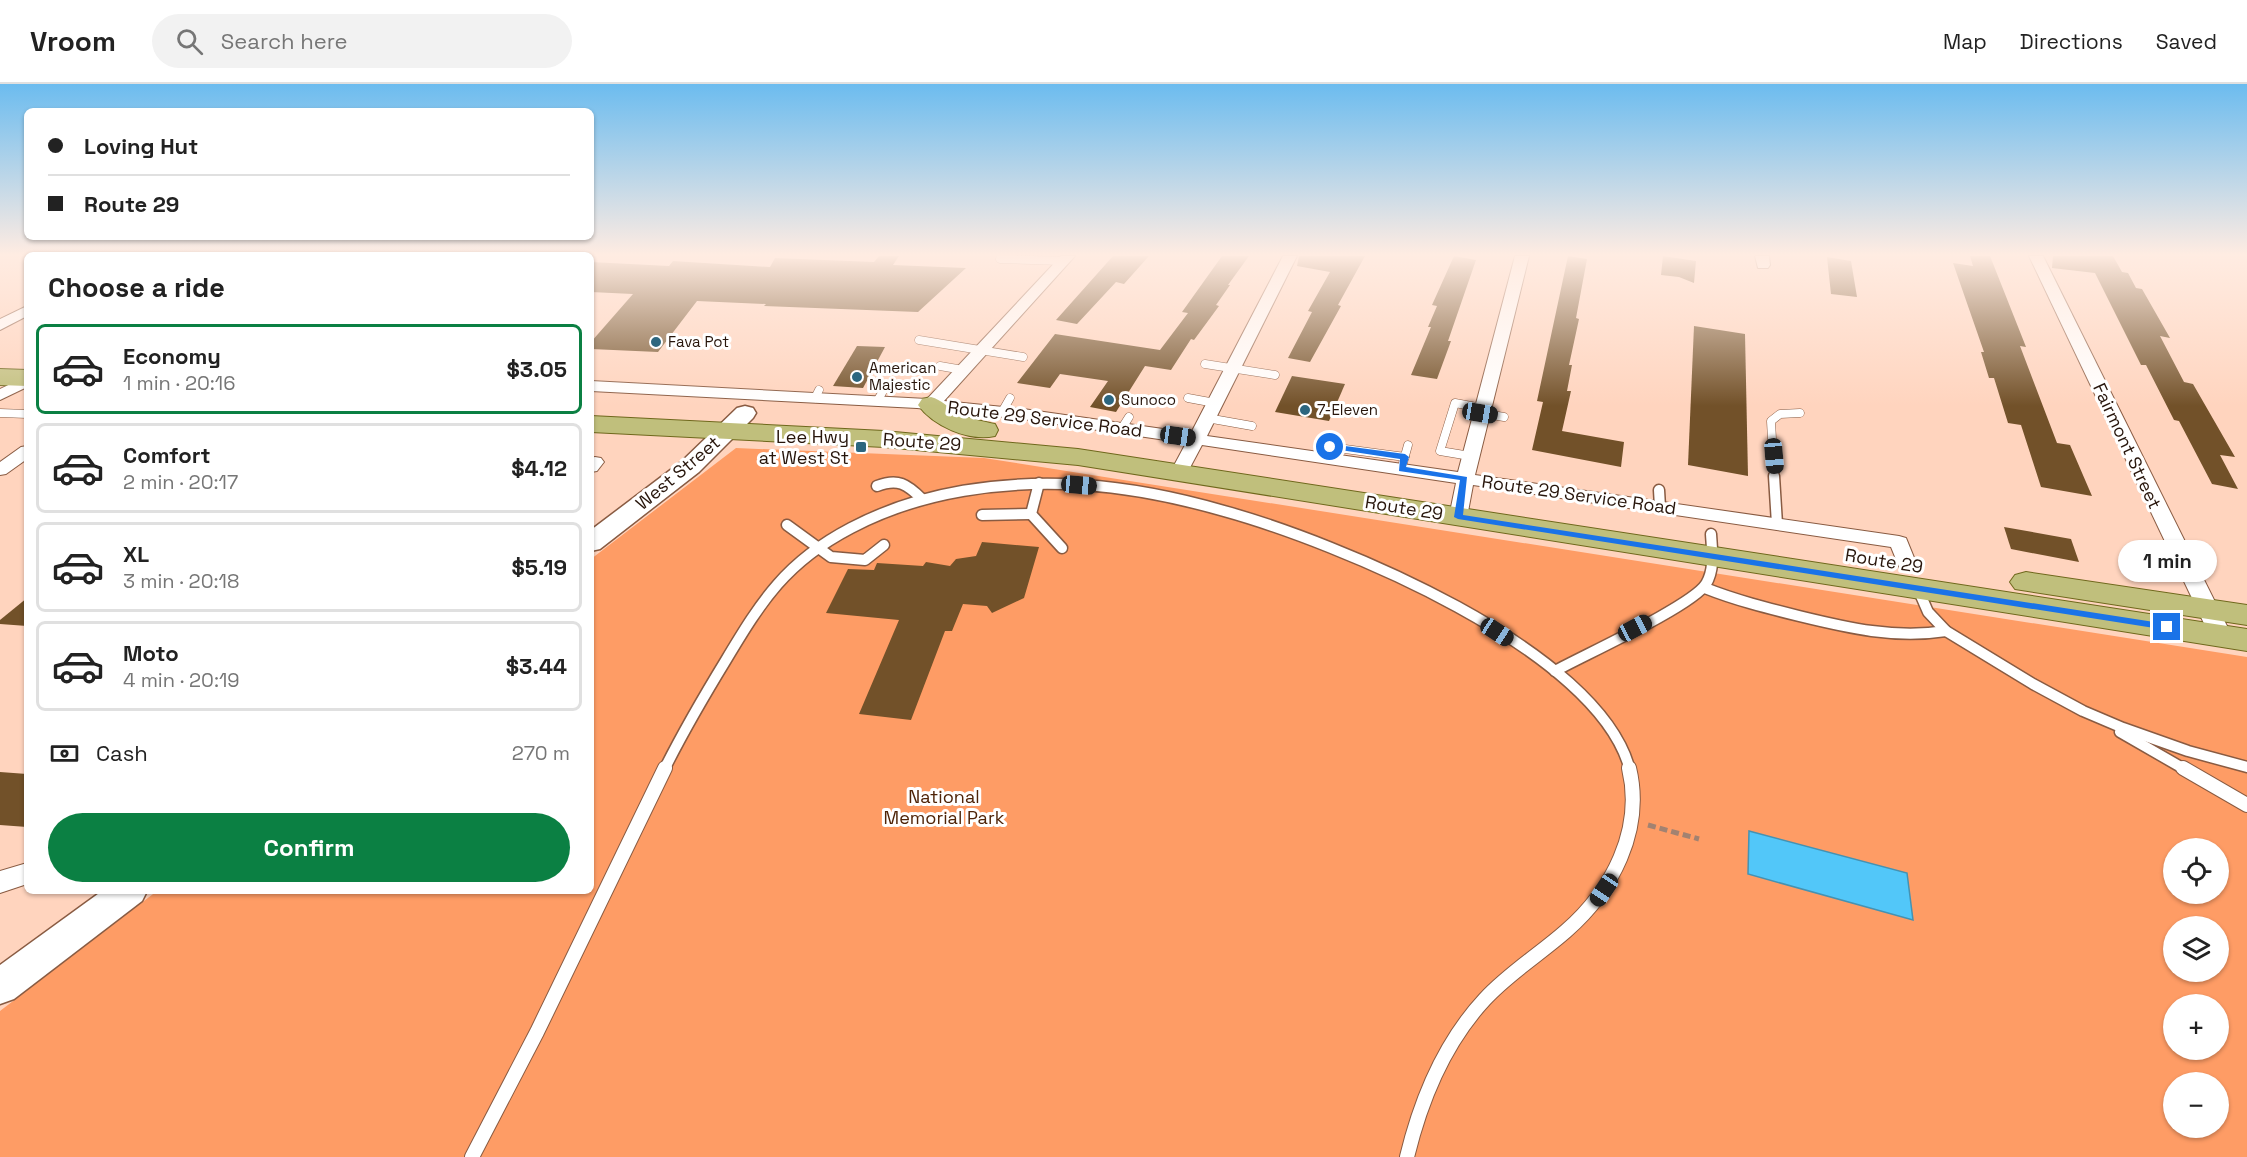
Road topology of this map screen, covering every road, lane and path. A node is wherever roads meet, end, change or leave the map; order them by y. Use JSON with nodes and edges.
{"nodes":[{"id":1,"x":1022,"y":306,"type":"edge"},
{"id":2,"x":1264,"y":306,"type":"edge"},
{"id":3,"x":1509,"y":306,"type":"edge"},
{"id":4,"x":2061,"y":306,"type":"edge"},
{"id":5,"x":24,"y":311,"type":"edge"},
{"id":6,"x":0,"y":325,"type":"edge"},
{"id":7,"x":920,"y":340,"type":"dead end"},
{"id":8,"x":982,"y":350,"type":"junction"},
{"id":9,"x":1023,"y":357,"type":"dead end"},
{"id":10,"x":1205,"y":364,"type":"dead end"},
{"id":11,"x":940,"y":366,"type":"dead end"},
{"id":12,"x":1232,"y":369,"type":"junction"},
{"id":13,"x":963,"y":370,"type":"junction"},
{"id":14,"x":1275,"y":375,"type":"dead end"},
{"id":15,"x":0,"y":376,"type":"edge"},
{"id":16,"x":24,"y":380,"type":"edge"},
{"id":17,"x":24,"y":382,"type":"edge"},
{"id":18,"x":594,"y":387,"type":"edge"},
{"id":19,"x":0,"y":395,"type":"edge"},
{"id":20,"x":24,"y":396,"type":"edge"},
{"id":21,"x":1188,"y":398,"type":"dead end"},
{"id":22,"x":1215,"y":403,"type":"junction"},
{"id":23,"x":931,"y":405,"type":"junction"},
{"id":24,"x":594,"y":406,"type":"edge"},
{"id":25,"x":1481,"y":411,"type":"junction"},
{"id":26,"x":0,"y":413,"type":"edge"},
{"id":27,"x":743,"y":413,"type":"junction"},
{"id":28,"x":999,"y":413,"type":"junction"},
{"id":29,"x":1800,"y":413,"type":"dead end"},
{"id":30,"x":24,"y":414,"type":"edge"},
{"id":31,"x":1504,"y":417,"type":"dead end"},
{"id":32,"x":1207,"y":418,"type":"junction"},
{"id":33,"x":594,"y":424,"type":"edge"},
{"id":34,"x":1252,"y":426,"type":"dead end"},
{"id":35,"x":1408,"y":446,"type":"dead end"},
{"id":36,"x":1330,"y":447,"type":"dead end"},
{"id":37,"x":24,"y":453,"type":"edge"},
{"id":38,"x":1188,"y":456,"type":"junction"},
{"id":39,"x":1470,"y":456,"type":"junction"},
{"id":40,"x":1403,"y":463,"type":"junction"},
{"id":41,"x":0,"y":470,"type":"edge"},
{"id":42,"x":1039,"y":483,"type":"junction"},
{"id":43,"x":877,"y":486,"type":"dead end"},
{"id":44,"x":1461,"y":497,"type":"junction"},
{"id":45,"x":922,"y":499,"type":"junction"},
{"id":46,"x":1031,"y":514,"type":"junction"},
{"id":47,"x":982,"y":515,"type":"dead end"},
{"id":48,"x":1777,"y":524,"type":"junction"},
{"id":49,"x":787,"y":525,"type":"dead end"},
{"id":50,"x":594,"y":541,"type":"edge"},
{"id":51,"x":884,"y":544,"type":"dead end"},
{"id":52,"x":1712,"y":545,"type":"junction"},
{"id":53,"x":819,"y":548,"type":"junction"},
{"id":54,"x":1062,"y":548,"type":"dead end"},
{"id":55,"x":1912,"y":576,"type":"junction"},
{"id":56,"x":1705,"y":588,"type":"junction"},
{"id":57,"x":2247,"y":615,"type":"edge"},
{"id":58,"x":2225,"y":628,"type":"edge"},
{"id":59,"x":1946,"y":630,"type":"junction"},
{"id":60,"x":1555,"y":671,"type":"junction"},
{"id":61,"x":2083,"y":711,"type":"junction"},
{"id":62,"x":2247,"y":767,"type":"edge"},
{"id":63,"x":2247,"y":805,"type":"edge"},
{"id":64,"x":1661,"y":828,"type":"dead end"},
{"id":65,"x":1700,"y":839,"type":"dead end"},
{"id":66,"x":24,"y":874,"type":"edge"},
{"id":67,"x":0,"y":882,"type":"edge"},
{"id":68,"x":125,"y":894,"type":"edge"},
{"id":69,"x":0,"y":987,"type":"edge"},
{"id":70,"x":472,"y":1157,"type":"edge"},
{"id":71,"x":1407,"y":1157,"type":"edge"}],
"edges":[{"from":1,"to":8,"type":"street"},
{"from":2,"to":12,"type":"street"},
{"from":3,"to":25,"type":"street"},
{"from":4,"to":58,"type":"street","name":"Fairmont Street"},
{"from":5,"to":6,"type":"street"},
{"from":7,"to":8,"type":"lane"},
{"from":8,"to":9,"type":"lane"},
{"from":8,"to":13,"type":"street"},
{"from":10,"to":12,"type":"lane"},
{"from":11,"to":13,"type":"lane"},
{"from":12,"to":14,"type":"lane"},
{"from":12,"to":22,"type":"street"},
{"from":13,"to":23,"type":"street"},
{"from":15,"to":16,"type":"main road"},
{"from":17,"to":19,"type":"street"},
{"from":18,"to":27,"type":"street","name":"Route 29 Service Road"},
{"from":19,"to":20,"type":"main road"},
{"from":21,"to":22,"type":"lane"},
{"from":22,"to":32,"type":"street"},
{"from":23,"to":27,"type":"street","name":"Route 29 Service Road"},
{"from":23,"to":28,"type":"main road"},
{"from":24,"to":27,"type":"main road","name":"Route 29"},
{"from":25,"to":31,"type":"lane"},
{"from":25,"to":39,"type":"street"},
{"from":25,"to":39,"type":"lane"},
{"from":26,"to":30,"type":"lane"},
{"from":27,"to":28,"type":"main road","name":"Route 29"},
{"from":27,"to":33,"type":"main road","name":"Route 29"},
{"from":27,"to":38,"type":"main road","name":"Route 29"},
{"from":27,"to":50,"type":"main road","name":"West Street"},
{"from":28,"to":38,"type":"main road","name":"Route 29"},
{"from":28,"to":38,"type":"street","name":"Route 29 Service Road"},
{"from":29,"to":48,"type":"lane"},
{"from":32,"to":34,"type":"lane"},
{"from":32,"to":38,"type":"street"},
{"from":35,"to":40,"type":"lane"},
{"from":36,"to":40,"type":"lane"},
{"from":37,"to":41,"type":"street"},
{"from":38,"to":40,"type":"street","name":"Route 29 Service Road"},
{"from":38,"to":44,"type":"main road","name":"Route 29"},
{"from":39,"to":44,"type":"street"},
{"from":40,"to":44,"type":"street","name":"Route 29 Service Road"},
{"from":42,"to":45,"type":"lane"},
{"from":42,"to":46,"type":"lane"},
{"from":42,"to":60,"type":"lane"},
{"from":43,"to":45,"type":"lane"},
{"from":44,"to":48,"type":"street","name":"Route 29 Service Road"},
{"from":44,"to":52,"type":"main road","name":"Route 29"},
{"from":45,"to":53,"type":"lane"},
{"from":46,"to":47,"type":"lane"},
{"from":46,"to":54,"type":"lane"},
{"from":48,"to":55,"type":"street","name":"Route 29 Service Road"},
{"from":49,"to":53,"type":"lane"},
{"from":51,"to":53,"type":"lane"},
{"from":52,"to":55,"type":"main road","name":"Route 29"},
{"from":52,"to":56,"type":"lane"},
{"from":53,"to":70,"type":"lane"},
{"from":55,"to":58,"type":"main road","name":"Route 29"},
{"from":55,"to":59,"type":"lane"},
{"from":56,"to":59,"type":"lane"},
{"from":56,"to":60,"type":"lane"},
{"from":57,"to":58,"type":"main road","name":"Route 29"},
{"from":59,"to":61,"type":"lane"},
{"from":60,"to":71,"type":"lane"},
{"from":61,"to":62,"type":"lane"},
{"from":61,"to":63,"type":"lane"},
{"from":64,"to":65,"type":"path"},
{"from":66,"to":67,"type":"street"},
{"from":68,"to":69,"type":"main road"}]}
